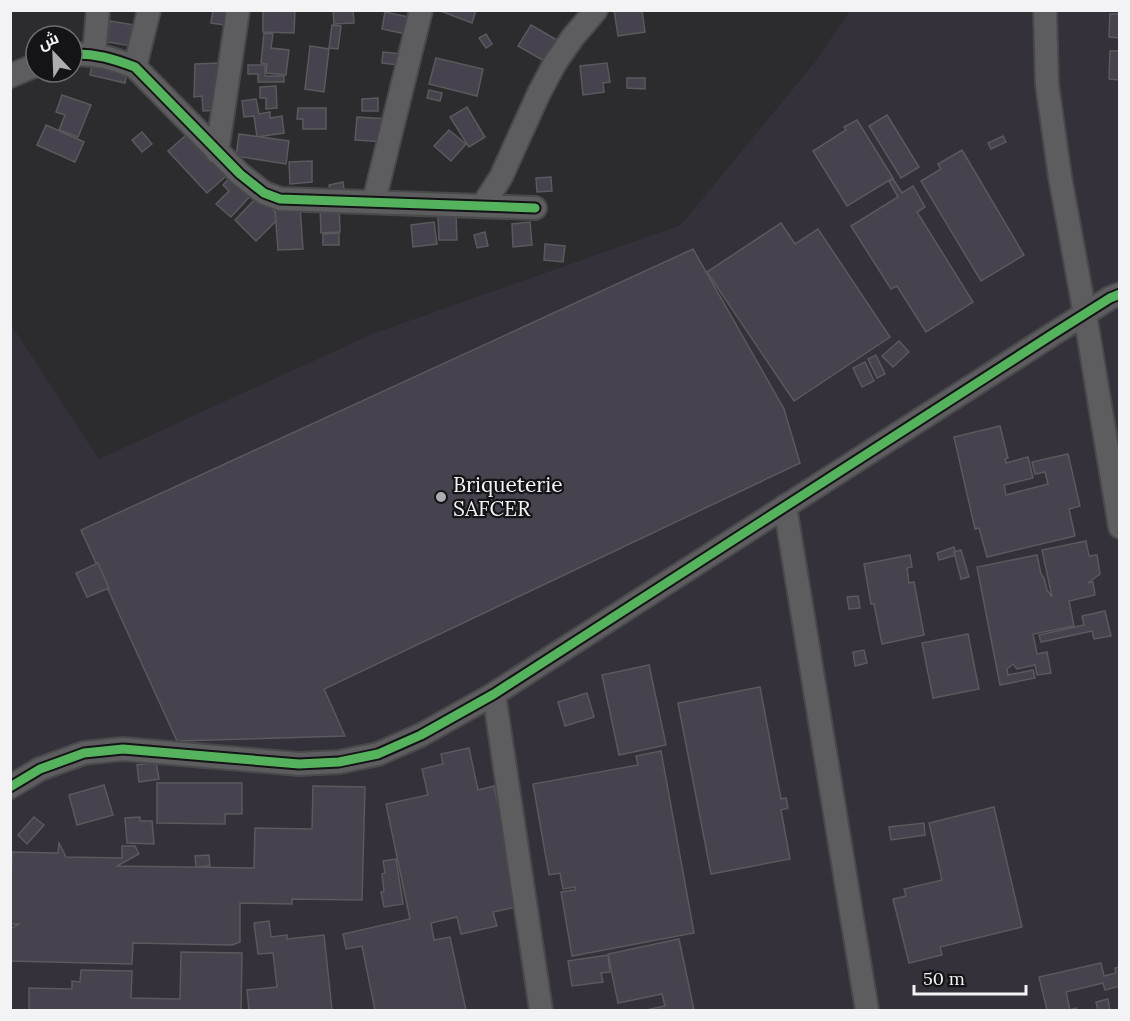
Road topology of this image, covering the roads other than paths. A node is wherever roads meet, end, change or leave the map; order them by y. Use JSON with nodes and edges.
{"nodes":[{"id":1,"x":98,"y":10,"type":"edge"},
{"id":2,"x":149,"y":10,"type":"edge"},
{"id":3,"x":238,"y":10,"type":"edge"},
{"id":4,"x":421,"y":10,"type":"edge"},
{"id":5,"x":596,"y":10,"type":"edge"},
{"id":6,"x":1045,"y":10,"type":"edge"},
{"id":7,"x":84,"y":51,"type":"edge"},
{"id":8,"x":84,"y":54,"type":"edge"},
{"id":9,"x":135,"y":67,"type":"junction"},
{"id":10,"x":24,"y":70,"type":"edge"},
{"id":11,"x":10,"y":76,"type":"edge"},
{"id":12,"x":217,"y":152,"type":"junction"},
{"id":13,"x":374,"y":201,"type":"junction"},
{"id":14,"x":483,"y":205,"type":"junction"},
{"id":15,"x":535,"y":208,"type":"dead end"},
{"id":16,"x":1119,"y":294,"type":"edge"},
{"id":17,"x":1085,"y":314,"type":"junction"},
{"id":18,"x":785,"y":506,"type":"junction"},
{"id":19,"x":1119,"y":527,"type":"edge"},
{"id":20,"x":494,"y":694,"type":"junction"},
{"id":21,"x":10,"y":787,"type":"edge"},
{"id":22,"x":541,"y":1011,"type":"edge"},
{"id":23,"x":867,"y":1011,"type":"edge"}],
"edges":[{"from":1,"to":7,"type":"street"},
{"from":2,"to":9,"type":"street"},
{"from":3,"to":12,"type":"street"},
{"from":4,"to":13,"type":"street"},
{"from":5,"to":14,"type":"street"},
{"from":6,"to":17,"type":"street"},
{"from":8,"to":9,"type":"street"},
{"from":9,"to":12,"type":"street"},
{"from":10,"to":11,"type":"street"},
{"from":12,"to":13,"type":"street"},
{"from":13,"to":14,"type":"street"},
{"from":14,"to":15,"type":"street"},
{"from":16,"to":17,"type":"street"},
{"from":17,"to":18,"type":"street"},
{"from":17,"to":19,"type":"street"},
{"from":18,"to":20,"type":"street"},
{"from":18,"to":23,"type":"street"},
{"from":20,"to":21,"type":"street"},
{"from":20,"to":22,"type":"street"}]}
